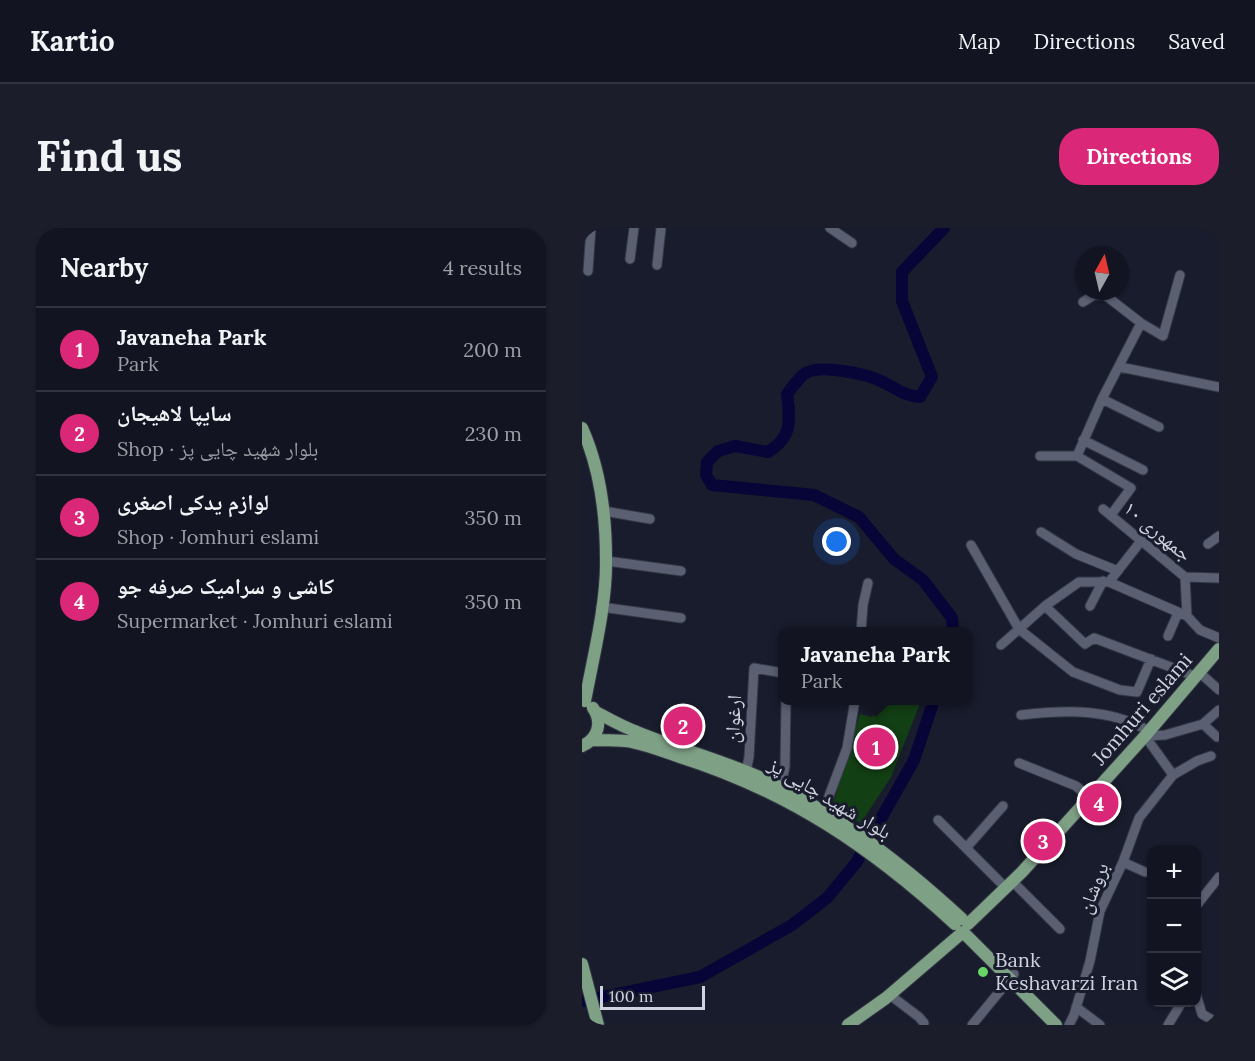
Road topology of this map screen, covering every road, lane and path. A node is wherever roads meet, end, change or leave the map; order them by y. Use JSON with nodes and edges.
{"nodes":[{"id":1,"x":591,"y":228,"type":"edge"},
{"id":2,"x":634,"y":228,"type":"edge"},
{"id":3,"x":661,"y":228,"type":"edge"},
{"id":4,"x":830,"y":228,"type":"edge"},
{"id":5,"x":852,"y":243,"type":"dead end"},
{"id":6,"x":630,"y":259,"type":"dead end"},
{"id":7,"x":657,"y":265,"type":"dead end"},
{"id":8,"x":588,"y":271,"type":"dead end"},
{"id":9,"x":1180,"y":274,"type":"dead end"},
{"id":10,"x":1083,"y":302,"type":"dead end"},
{"id":11,"x":1141,"y":323,"type":"junction"},
{"id":12,"x":1120,"y":367,"type":"junction"},
{"id":13,"x":1219,"y":387,"type":"edge"},
{"id":14,"x":1102,"y":399,"type":"junction"},
{"id":15,"x":1159,"y":427,"type":"dead end"},
{"id":16,"x":582,"y":428,"type":"edge"},
{"id":17,"x":1083,"y":440,"type":"junction"},
{"id":18,"x":1040,"y":456,"type":"dead end"},
{"id":19,"x":1077,"y":456,"type":"junction"},
{"id":20,"x":1143,"y":470,"type":"dead end"},
{"id":21,"x":604,"y":511,"type":"junction"},
{"id":22,"x":650,"y":519,"type":"dead end"},
{"id":23,"x":1041,"y":532,"type":"dead end"},
{"id":24,"x":1219,"y":536,"type":"edge"},
{"id":25,"x":1141,"y":541,"type":"junction"},
{"id":26,"x":1208,"y":544,"type":"dead end"},
{"id":27,"x":971,"y":545,"type":"dead end"},
{"id":28,"x":607,"y":561,"type":"junction"},
{"id":29,"x":681,"y":571,"type":"dead end"},
{"id":30,"x":1118,"y":571,"type":"junction"},
{"id":31,"x":1185,"y":577,"type":"junction"},
{"id":32,"x":1218,"y":578,"type":"edge"},
{"id":33,"x":1106,"y":582,"type":"junction"},
{"id":34,"x":868,"y":583,"type":"dead end"},
{"id":35,"x":1045,"y":606,"type":"junction"},
{"id":36,"x":1090,"y":606,"type":"dead end"},
{"id":37,"x":601,"y":607,"type":"junction"},
{"id":38,"x":1183,"y":614,"type":"junction"},
{"id":39,"x":681,"y":618,"type":"dead end"},
{"id":40,"x":861,"y":627,"type":"edge"},
{"id":41,"x":1019,"y":629,"type":"junction"},
{"id":42,"x":1168,"y":636,"type":"dead end"},
{"id":43,"x":1219,"y":638,"type":"edge"},
{"id":44,"x":1001,"y":645,"type":"dead end"},
{"id":45,"x":1219,"y":649,"type":"edge"},
{"id":46,"x":1151,"y":659,"type":"junction"},
{"id":47,"x":778,"y":672,"type":"edge"},
{"id":48,"x":1199,"y":675,"type":"junction"},
{"id":49,"x":1219,"y":690,"type":"edge"},
{"id":50,"x":584,"y":701,"type":"edge"},
{"id":51,"x":786,"y":705,"type":"edge"},
{"id":52,"x":854,"y":705,"type":"edge"},
{"id":53,"x":1219,"y":710,"type":"edge"},
{"id":54,"x":596,"y":712,"type":"junction"},
{"id":55,"x":1021,"y":715,"type":"dead end"},
{"id":56,"x":1203,"y":724,"type":"junction"},
{"id":57,"x":1147,"y":734,"type":"junction"},
{"id":58,"x":1217,"y":737,"type":"dead end"},
{"id":59,"x":587,"y":743,"type":"edge"},
{"id":60,"x":1211,"y":756,"type":"dead end"},
{"id":61,"x":1018,"y":763,"type":"dead end"},
{"id":62,"x":746,"y":772,"type":"junction"},
{"id":63,"x":1173,"y":775,"type":"junction"},
{"id":64,"x":780,"y":788,"type":"junction"},
{"id":65,"x":1090,"y":798,"type":"junction"},
{"id":66,"x":1003,"y":806,"type":"dead end"},
{"id":67,"x":823,"y":812,"type":"junction"},
{"id":68,"x":938,"y":820,"type":"dead end"},
{"id":69,"x":851,"y":835,"type":"junction"},
{"id":70,"x":966,"y":848,"type":"junction"},
{"id":71,"x":1123,"y":862,"type":"junction"},
{"id":72,"x":1145,"y":872,"type":"dead end"},
{"id":73,"x":1219,"y":877,"type":"edge"},
{"id":74,"x":1008,"y":884,"type":"junction"},
{"id":75,"x":1201,"y":901,"type":"edge"},
{"id":76,"x":962,"y":924,"type":"junction"},
{"id":77,"x":1060,"y":929,"type":"dead end"},
{"id":78,"x":582,"y":964,"type":"edge"},
{"id":79,"x":1012,"y":976,"type":"junction"},
{"id":80,"x":585,"y":984,"type":"edge"},
{"id":81,"x":890,"y":995,"type":"junction"},
{"id":82,"x":1076,"y":1007,"type":"junction"},
{"id":83,"x":1179,"y":1007,"type":"edge"},
{"id":84,"x":1200,"y":1007,"type":"edge"},
{"id":85,"x":923,"y":1024,"type":"edge"},
{"id":86,"x":591,"y":1025,"type":"edge"},
{"id":87,"x":598,"y":1025,"type":"edge"},
{"id":88,"x":848,"y":1025,"type":"edge"},
{"id":89,"x":972,"y":1025,"type":"edge"},
{"id":90,"x":1056,"y":1025,"type":"edge"},
{"id":91,"x":1067,"y":1025,"type":"edge"},
{"id":92,"x":1100,"y":1025,"type":"edge"},
{"id":93,"x":1168,"y":1025,"type":"edge"},
{"id":94,"x":1219,"y":1025,"type":"edge"}],
"edges":[{"from":1,"to":8,"type":"street"},
{"from":2,"to":6,"type":"street"},
{"from":3,"to":7,"type":"street"},
{"from":4,"to":5,"type":"street"},
{"from":9,"to":11,"type":"street"},
{"from":10,"to":11,"type":"street"},
{"from":11,"to":12,"type":"street"},
{"from":12,"to":13,"type":"street"},
{"from":12,"to":14,"type":"street"},
{"from":14,"to":15,"type":"street"},
{"from":14,"to":17,"type":"street"},
{"from":16,"to":21,"type":"main road"},
{"from":17,"to":19,"type":"street"},
{"from":17,"to":20,"type":"street"},
{"from":18,"to":19,"type":"street"},
{"from":19,"to":25,"type":"street","name":"جمهوری ۱۰"},
{"from":21,"to":22,"type":"street"},
{"from":21,"to":28,"type":"main road"},
{"from":23,"to":30,"type":"street"},
{"from":24,"to":26,"type":"street"},
{"from":25,"to":30,"type":"street"},
{"from":25,"to":31,"type":"street","name":"جمهوری ۱۰"},
{"from":27,"to":41,"type":"street"},
{"from":28,"to":29,"type":"street"},
{"from":28,"to":37,"type":"main road"},
{"from":30,"to":33,"type":"street"},
{"from":31,"to":32,"type":"street"},
{"from":31,"to":38,"type":"street","name":"جمهوری ۱۰"},
{"from":33,"to":35,"type":"street"},
{"from":33,"to":36,"type":"street"},
{"from":33,"to":38,"type":"street"},
{"from":34,"to":40,"type":"street"},
{"from":35,"to":41,"type":"street"},
{"from":35,"to":46,"type":"street"},
{"from":37,"to":39,"type":"street"},
{"from":37,"to":50,"type":"main road"},
{"from":38,"to":42,"type":"street"},
{"from":38,"to":43,"type":"street"},
{"from":41,"to":44,"type":"street"},
{"from":41,"to":46,"type":"street"},
{"from":45,"to":48,"type":"main road","name":"Jomhuri eslami"},
{"from":46,"to":48,"type":"street"},
{"from":47,"to":62,"type":"street","name":"ارغوان"},
{"from":48,"to":49,"type":"street"},
{"from":48,"to":57,"type":"main road","name":"Jomhuri eslami"},
{"from":50,"to":54,"type":"main road","name":"بلوار شهید چایی پز"},
{"from":51,"to":64,"type":"street"},
{"from":52,"to":67,"type":"street"},
{"from":53,"to":56,"type":"street"},
{"from":54,"to":59,"type":"main road"},
{"from":54,"to":62,"type":"main road","name":"بلوار شهید چایی پز"},
{"from":55,"to":57,"type":"street"},
{"from":56,"to":57,"type":"street"},
{"from":56,"to":58,"type":"street"},
{"from":57,"to":63,"type":"street"},
{"from":57,"to":65,"type":"main road","name":"Jomhuri eslami"},
{"from":59,"to":69,"type":"main road","name":"بلوار شهید چایی پز"},
{"from":60,"to":63,"type":"street"},
{"from":61,"to":65,"type":"street"},
{"from":62,"to":64,"type":"main road","name":"بلوار شهید چایی پز"},
{"from":63,"to":71,"type":"street","name":"بروشان"},
{"from":64,"to":67,"type":"main road","name":"بلوار شهید چایی پز"},
{"from":65,"to":74,"type":"main road","name":"Jomhuri eslami"},
{"from":66,"to":70,"type":"street"},
{"from":67,"to":69,"type":"main road","name":"بلوار شهید چایی پز"},
{"from":68,"to":70,"type":"street"},
{"from":69,"to":76,"type":"main road","name":"بلوار شهید چایی پز"},
{"from":70,"to":74,"type":"street"},
{"from":71,"to":72,"type":"street"},
{"from":71,"to":82,"type":"street","name":"بروشان"},
{"from":73,"to":75,"type":"street"},
{"from":74,"to":76,"type":"main road","name":"Jomhuri eslami"},
{"from":74,"to":77,"type":"street"},
{"from":76,"to":79,"type":"main road","name":"بلوار شهید چایی پز"},
{"from":76,"to":81,"type":"main road","name":"Jomhuri eslami"},
{"from":78,"to":80,"type":"main road"},
{"from":79,"to":89,"type":"street"},
{"from":79,"to":90,"type":"main road"},
{"from":79,"to":91,"type":"main road"},
{"from":80,"to":86,"type":"main road"},
{"from":80,"to":87,"type":"main road"},
{"from":81,"to":85,"type":"street"},
{"from":81,"to":88,"type":"main road","name":"Jomhuri eslami"},
{"from":82,"to":91,"type":"street","name":"بروشان"},
{"from":82,"to":92,"type":"street"},
{"from":83,"to":93,"type":"street"},
{"from":84,"to":94,"type":"street"}]}
